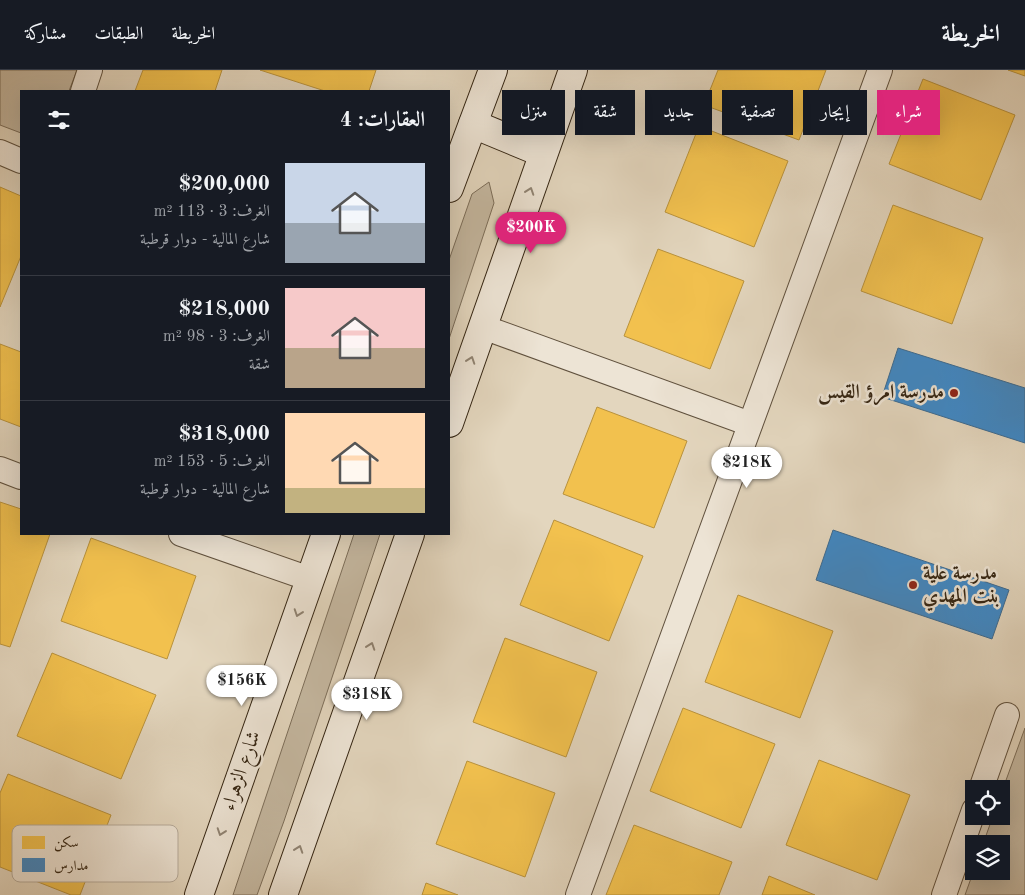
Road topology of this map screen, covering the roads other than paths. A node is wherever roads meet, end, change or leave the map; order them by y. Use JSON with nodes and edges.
{"nodes":[{"id":1,"x":90,"y":70,"type":"edge"},
{"id":2,"x":492,"y":70,"type":"edge"},
{"id":3,"x":573,"y":70,"type":"edge"},
{"id":4,"x":880,"y":70,"type":"edge"},
{"id":5,"x":83,"y":90,"type":"edge"},
{"id":6,"x":473,"y":124,"type":"junction"},
{"id":7,"x":0,"y":152,"type":"edge"},
{"id":8,"x":543,"y":153,"type":"junction"},
{"id":9,"x":20,"y":161,"type":"edge"},
{"id":10,"x":450,"y":185,"type":"edge"},
{"id":11,"x":483,"y":327,"type":"junction"},
{"id":12,"x":450,"y":420,"type":"edge"},
{"id":13,"x":750,"y":424,"type":"junction"},
{"id":14,"x":0,"y":469,"type":"edge"},
{"id":15,"x":20,"y":477,"type":"edge"},
{"id":16,"x":184,"y":535,"type":"edge"},
{"id":17,"x":326,"y":535,"type":"edge"},
{"id":18,"x":410,"y":535,"type":"edge"},
{"id":19,"x":310,"y":580,"type":"junction"},
{"id":20,"x":1007,"y":715,"type":"dead end"},
{"id":21,"x":984,"y":780,"type":"edge"},
{"id":22,"x":969,"y":825,"type":"edge"},
{"id":23,"x":199,"y":895,"type":"edge"},
{"id":24,"x":283,"y":895,"type":"edge"},
{"id":25,"x":578,"y":895,"type":"edge"},
{"id":26,"x":944,"y":895,"type":"edge"}],
"edges":[{"from":1,"to":5,"type":"street"},
{"from":2,"to":6,"type":"main road"},
{"from":3,"to":8,"type":"main road"},
{"from":4,"to":13,"type":"street"},
{"from":6,"to":8,"type":"main road"},
{"from":6,"to":10,"type":"main road"},
{"from":7,"to":9,"type":"street"},
{"from":11,"to":8,"type":"main road","one_way":true},
{"from":12,"to":11,"type":"main road","one_way":true},
{"from":11,"to":13,"type":"street"},
{"from":13,"to":25,"type":"street"},
{"from":14,"to":15,"type":"street"},
{"from":16,"to":19,"type":"street"},
{"from":17,"to":19,"type":"main road","name":"شارع الزهراء"},
{"from":24,"to":18,"type":"main road","one_way":true},
{"from":19,"to":23,"type":"main road","name":"شارع الزهراء","one_way":true},
{"from":20,"to":21,"type":"street"},
{"from":22,"to":26,"type":"street"}]}
